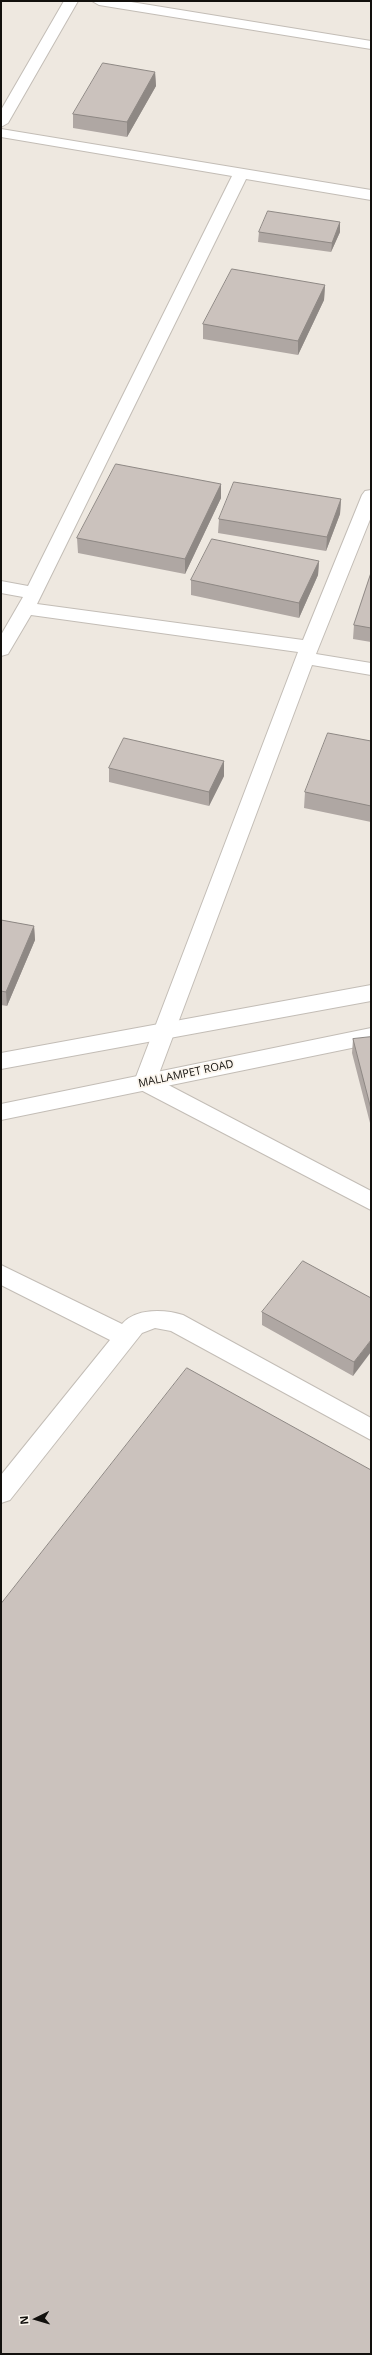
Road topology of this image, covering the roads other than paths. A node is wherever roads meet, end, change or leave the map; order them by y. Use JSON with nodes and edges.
{"nodes":[{"id":1,"x":71,"y":1,"type":"edge"},
{"id":2,"x":99,"y":1,"type":"edge"},
{"id":3,"x":371,"y":45,"type":"edge"},
{"id":4,"x":1,"y":122,"type":"edge"},
{"id":5,"x":1,"y":133,"type":"edge"},
{"id":6,"x":241,"y":173,"type":"junction"},
{"id":7,"x":371,"y":195,"type":"edge"},
{"id":8,"x":371,"y":496,"type":"edge"},
{"id":9,"x":1,"y":587,"type":"edge"},
{"id":10,"x":30,"y":600,"type":"junction"},
{"id":11,"x":1,"y":650,"type":"edge"},
{"id":12,"x":307,"y":653,"type":"junction"},
{"id":13,"x":371,"y":669,"type":"edge"},
{"id":14,"x":371,"y":993,"type":"edge"},
{"id":15,"x":166,"y":1031,"type":"junction"},
{"id":16,"x":371,"y":1036,"type":"edge"},
{"id":17,"x":1,"y":1061,"type":"edge"},
{"id":18,"x":145,"y":1082,"type":"junction"},
{"id":19,"x":1,"y":1112,"type":"edge"},
{"id":20,"x":371,"y":1201,"type":"edge"},
{"id":21,"x":1,"y":1274,"type":"edge"},
{"id":22,"x":126,"y":1337,"type":"junction"},
{"id":23,"x":371,"y":1430,"type":"edge"},
{"id":24,"x":1,"y":1493,"type":"edge"}],
"edges":[{"from":1,"to":4,"type":"street"},
{"from":2,"to":3,"type":"street"},
{"from":5,"to":6,"type":"street"},
{"from":6,"to":7,"type":"street"},
{"from":6,"to":10,"type":"street"},
{"from":8,"to":12,"type":"street"},
{"from":9,"to":10,"type":"street"},
{"from":10,"to":11,"type":"street"},
{"from":10,"to":12,"type":"street"},
{"from":12,"to":13,"type":"street"},
{"from":12,"to":15,"type":"street"},
{"from":14,"to":15,"type":"street"},
{"from":15,"to":17,"type":"street"},
{"from":15,"to":18,"type":"street"},
{"from":16,"to":18,"type":"street","name":"MALLAMPET ROAD"},
{"from":18,"to":19,"type":"street","name":"MALLAMPET ROAD"},
{"from":18,"to":20,"type":"street"},
{"from":21,"to":22,"type":"street"},
{"from":22,"to":23,"type":"street"},
{"from":22,"to":24,"type":"street"}]}
